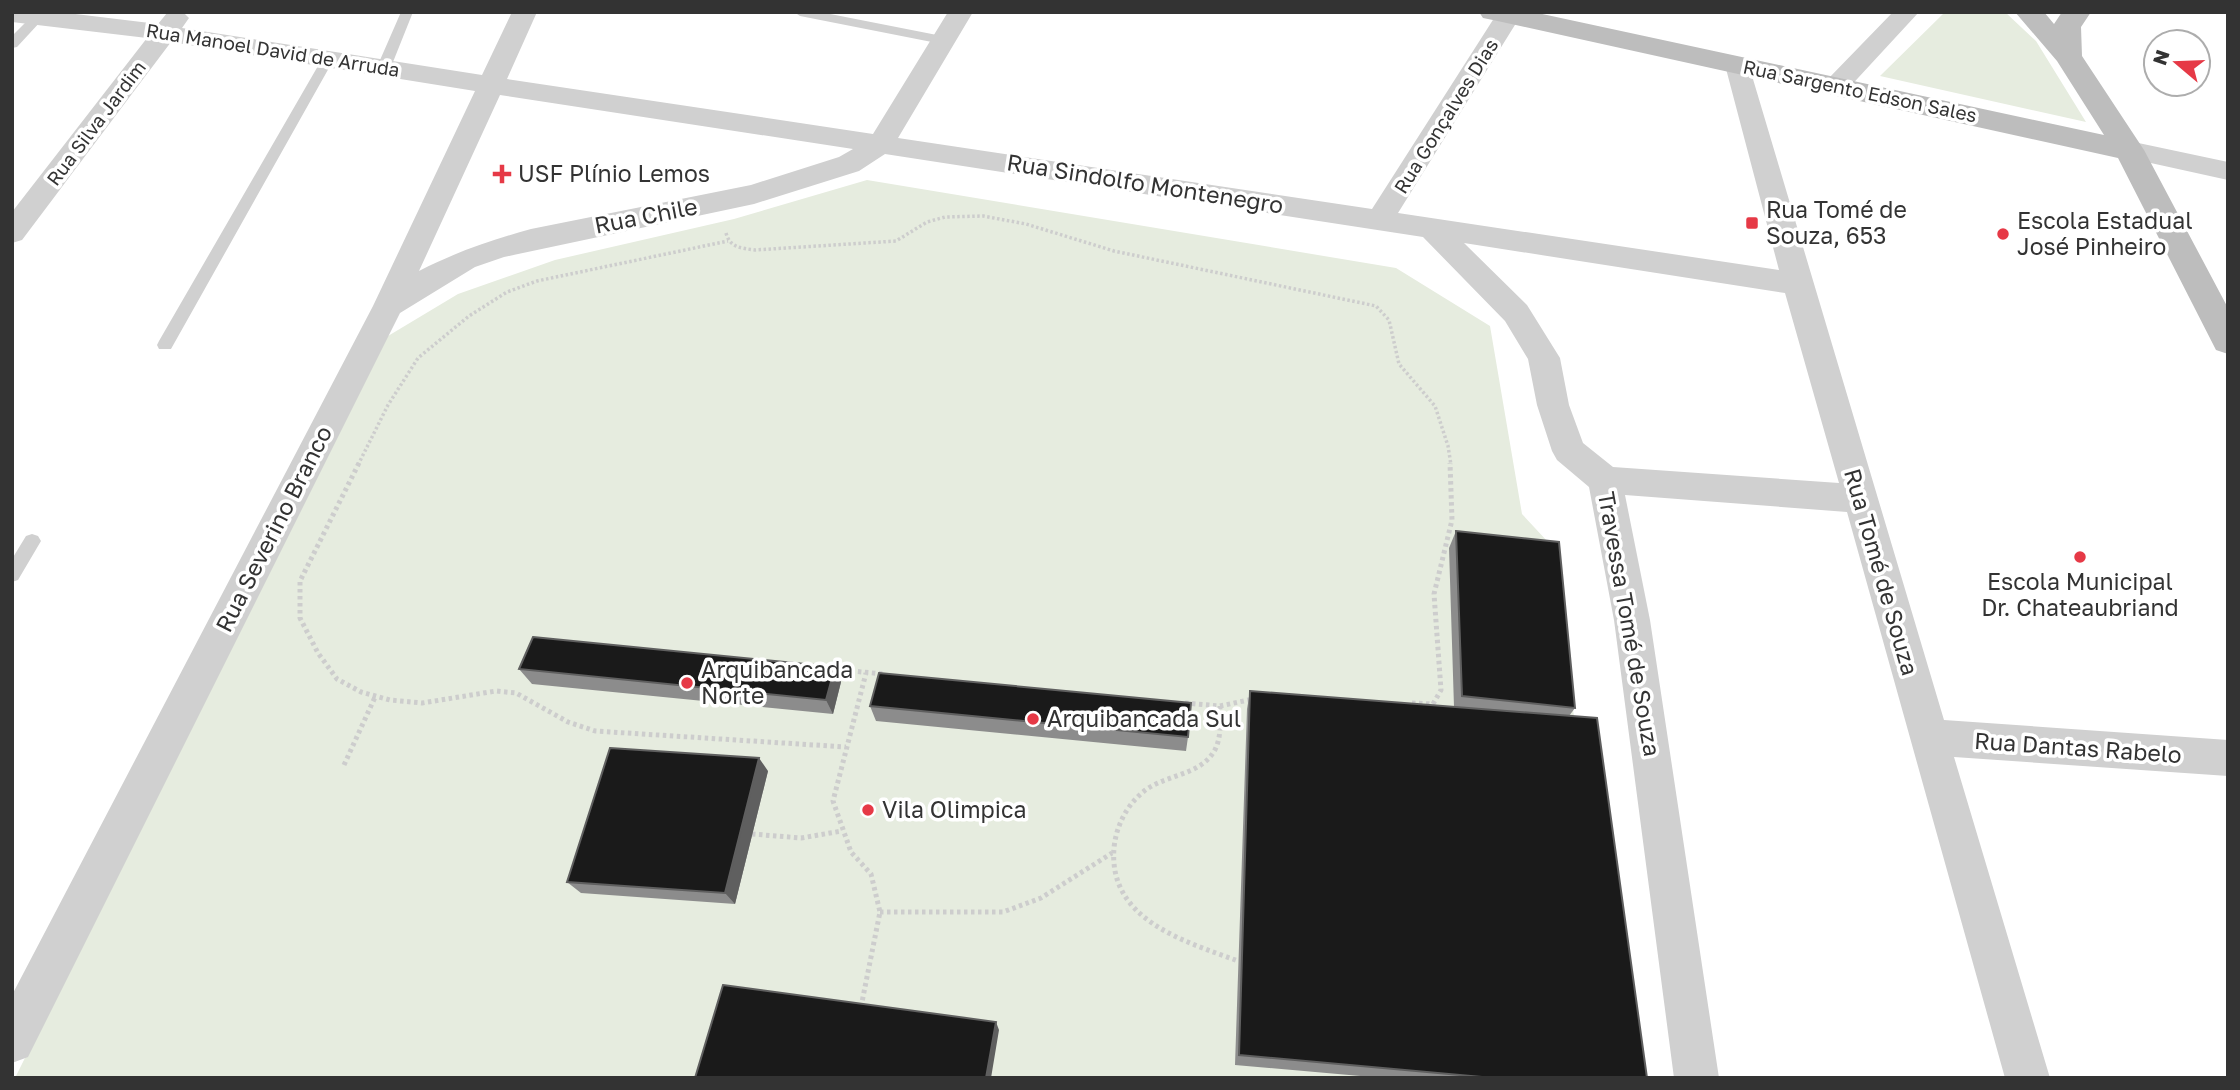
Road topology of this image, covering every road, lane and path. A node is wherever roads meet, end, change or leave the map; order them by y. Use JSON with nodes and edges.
{"nodes":[{"id":1,"x":407,"y":12,"type":"edge"},
{"id":2,"x":525,"y":12,"type":"edge"},
{"id":3,"x":800,"y":12,"type":"edge"},
{"id":4,"x":961,"y":12,"type":"edge"},
{"id":5,"x":1907,"y":12,"type":"edge"},
{"id":6,"x":2029,"y":12,"type":"edge"},
{"id":7,"x":2077,"y":12,"type":"edge"},
{"id":8,"x":1504,"y":13,"type":"edge"},
{"id":9,"x":24,"y":16,"type":"edge"},
{"id":10,"x":173,"y":22,"type":"edge"},
{"id":11,"x":942,"y":40,"type":"junction"},
{"id":12,"x":12,"y":44,"type":"edge"},
{"id":13,"x":2068,"y":55,"type":"junction"},
{"id":14,"x":328,"y":59,"type":"junction"},
{"id":15,"x":1738,"y":65,"type":"junction"},
{"id":16,"x":384,"y":67,"type":"junction"},
{"id":17,"x":492,"y":85,"type":"junction"},
{"id":18,"x":1837,"y":85,"type":"junction"},
{"id":19,"x":881,"y":144,"type":"junction"},
{"id":20,"x":2129,"y":150,"type":"junction"},
{"id":21,"x":2228,"y":171,"type":"edge"},
{"id":22,"x":716,"y":202,"type":"junction"},
{"id":23,"x":1380,"y":219,"type":"junction"},
{"id":24,"x":1433,"y":230,"type":"junction"},
{"id":25,"x":12,"y":233,"type":"edge"},
{"id":26,"x":728,"y":241,"type":"junction"},
{"id":27,"x":1798,"y":284,"type":"junction"},
{"id":28,"x":388,"y":306,"type":"junction"},
{"id":29,"x":2228,"y":341,"type":"edge"},
{"id":30,"x":165,"y":345,"type":"dead end"},
{"id":31,"x":1605,"y":481,"type":"junction"},
{"id":32,"x":1860,"y":499,"type":"junction"},
{"id":33,"x":32,"y":541,"type":"dead end"},
{"id":34,"x":12,"y":575,"type":"edge"},
{"id":35,"x":824,"y":669,"type":"edge"},
{"id":36,"x":866,"y":673,"type":"junction"},
{"id":37,"x":893,"y":675,"type":"edge"},
{"id":38,"x":376,"y":695,"type":"junction"},
{"id":39,"x":1258,"y":699,"type":"edge"},
{"id":40,"x":1180,"y":702,"type":"edge"},
{"id":41,"x":1406,"y":703,"type":"edge"},
{"id":42,"x":1220,"y":706,"type":"junction"},
{"id":43,"x":1928,"y":737,"type":"junction"},
{"id":44,"x":846,"y":747,"type":"junction"},
{"id":45,"x":2228,"y":758,"type":"edge"},
{"id":46,"x":344,"y":765,"type":"dead end"},
{"id":47,"x":842,"y":831,"type":"junction"},
{"id":48,"x":752,"y":834,"type":"dead end"},
{"id":49,"x":1112,"y":853,"type":"junction"},
{"id":50,"x":880,"y":912,"type":"junction"},
{"id":51,"x":1238,"y":961,"type":"dead end"},
{"id":52,"x":860,"y":1011,"type":"edge"},
{"id":53,"x":12,"y":1041,"type":"edge"},
{"id":54,"x":1697,"y":1078,"type":"edge"},
{"id":55,"x":2028,"y":1078,"type":"edge"}],
"edges":[{"from":1,"to":16,"type":"lane"},
{"from":2,"to":17,"type":"street","name":"Rua Severino Branco"},
{"from":3,"to":11,"type":"lane"},
{"from":4,"to":11,"type":"street","name":"Rua Chile"},
{"from":5,"to":18,"type":"street"},
{"from":6,"to":13,"type":"main road"},
{"from":7,"to":13,"type":"main road"},
{"from":8,"to":15,"type":"main road","name":"Rua Sargento Edson Sales"},
{"from":8,"to":23,"type":"street","name":"Rua Gonçalves Dias"},
{"from":9,"to":10,"type":"street","name":"Rua Manoel David de Arruda"},
{"from":9,"to":12,"type":"lane"},
{"from":10,"to":14,"type":"street","name":"Rua Manoel David de Arruda"},
{"from":10,"to":25,"type":"street","name":"Rua Silva Jardim"},
{"from":11,"to":19,"type":"street","name":"Rua Chile"},
{"from":13,"to":20,"type":"main road"},
{"from":14,"to":16,"type":"street","name":"Rua Manoel David de Arruda"},
{"from":14,"to":30,"type":"lane"},
{"from":15,"to":18,"type":"main road","name":"Rua Sargento Edson Sales"},
{"from":15,"to":27,"type":"street","name":"Rua Tomé de Souza"},
{"from":16,"to":17,"type":"street","name":"Rua Manoel David de Arruda"},
{"from":17,"to":19,"type":"street","name":"Rua Sindolfo Montenegro"},
{"from":17,"to":28,"type":"street","name":"Rua Severino Branco"},
{"from":18,"to":20,"type":"main road","name":"Rua Sargento Edson Sales"},
{"from":19,"to":22,"type":"street","name":"Rua Chile"},
{"from":19,"to":23,"type":"street","name":"Rua Sindolfo Montenegro"},
{"from":20,"to":21,"type":"street","name":"Rua Sargento Edson Sales"},
{"from":20,"to":29,"type":"main road"},
{"from":22,"to":26,"type":"path"},
{"from":22,"to":28,"type":"street","name":"Rua Chile"},
{"from":23,"to":24,"type":"street","name":"Rua Sindolfo Montenegro"},
{"from":24,"to":27,"type":"street","name":"Rua Sindolfo Montenegro"},
{"from":24,"to":31,"type":"street","name":"Travessa Tomé de Souza"},
{"from":26,"to":38,"type":"path"},
{"from":26,"to":41,"type":"path"},
{"from":27,"to":32,"type":"street","name":"Rua Tomé de Souza"},
{"from":28,"to":53,"type":"street","name":"Rua Severino Branco"},
{"from":31,"to":32,"type":"street"},
{"from":31,"to":54,"type":"street","name":"Travessa Tomé de Souza"},
{"from":32,"to":43,"type":"street","name":"Rua Tomé de Souza"},
{"from":33,"to":34,"type":"lane"},
{"from":35,"to":36,"type":"path"},
{"from":36,"to":37,"type":"path"},
{"from":36,"to":44,"type":"path"},
{"from":38,"to":44,"type":"path"},
{"from":38,"to":46,"type":"path"},
{"from":39,"to":42,"type":"path"},
{"from":40,"to":42,"type":"path"},
{"from":42,"to":49,"type":"path"},
{"from":43,"to":45,"type":"street","name":"Rua Dantas Rabelo"},
{"from":43,"to":55,"type":"street","name":"Rua Tomé de Souza"},
{"from":44,"to":47,"type":"path"},
{"from":47,"to":48,"type":"path"},
{"from":47,"to":50,"type":"path"},
{"from":49,"to":50,"type":"path"},
{"from":49,"to":51,"type":"path"},
{"from":50,"to":52,"type":"path"}]}
